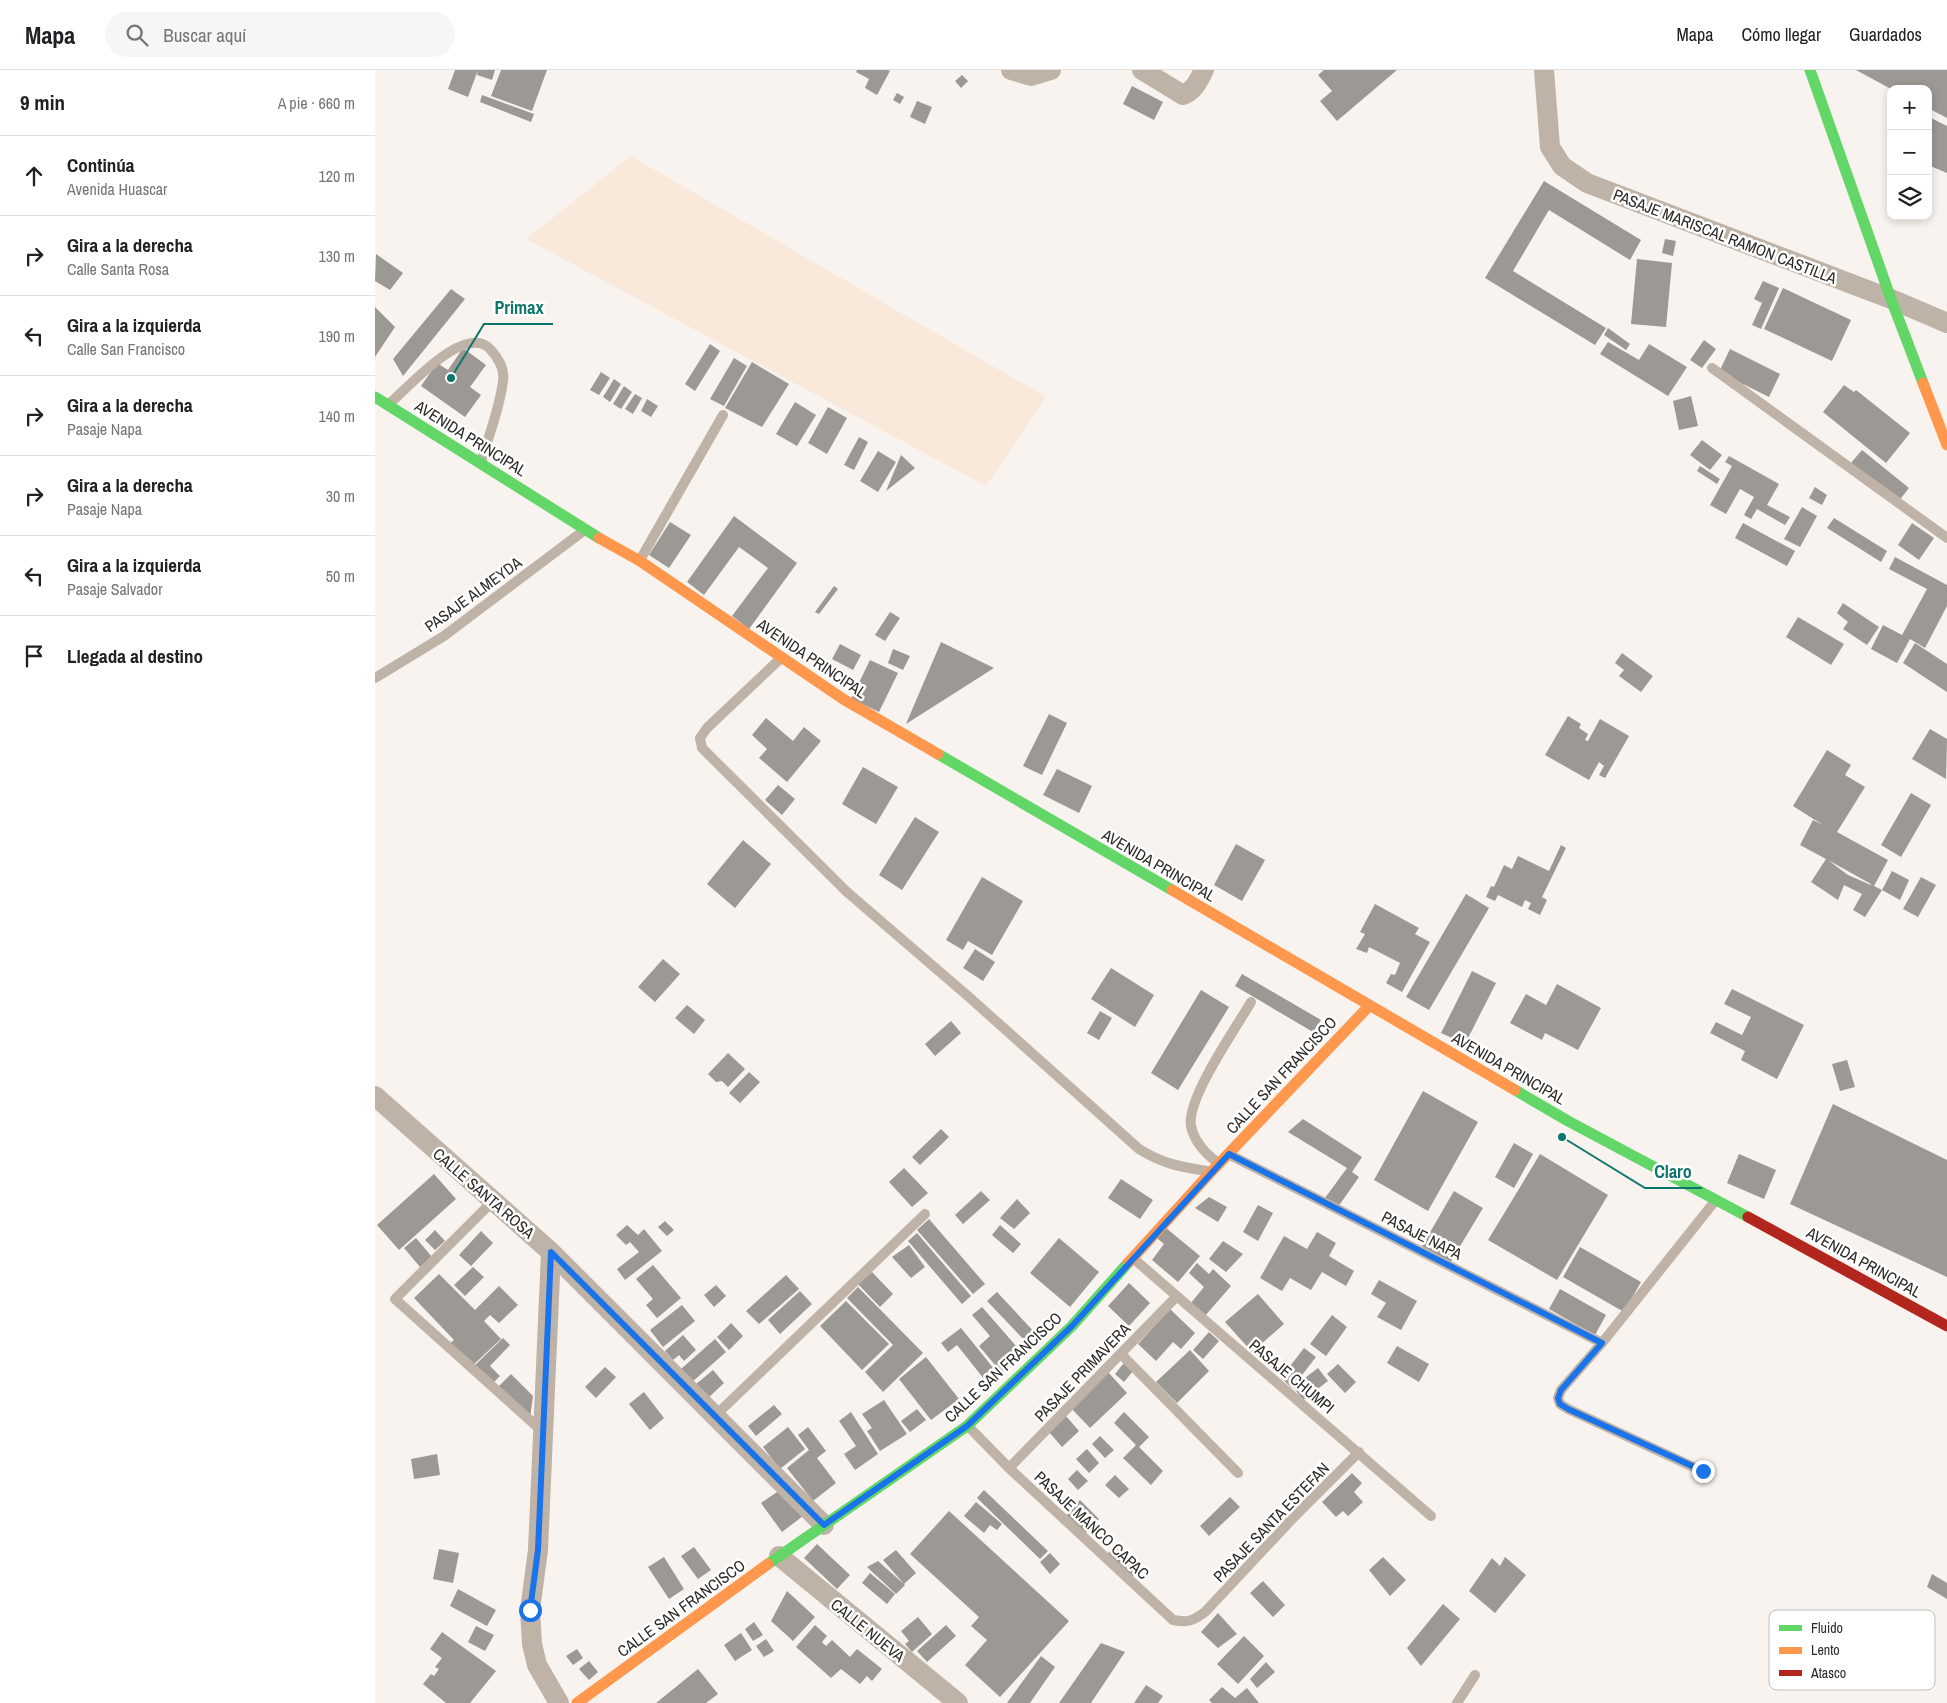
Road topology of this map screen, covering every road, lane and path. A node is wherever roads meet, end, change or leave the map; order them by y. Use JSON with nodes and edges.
{"nodes":[{"id":1,"x":1011,"y":70,"type":"edge"},
{"id":2,"x":1051,"y":70,"type":"edge"},
{"id":3,"x":1142,"y":70,"type":"edge"},
{"id":4,"x":1204,"y":70,"type":"edge"},
{"id":5,"x":1544,"y":70,"type":"edge"},
{"id":6,"x":1810,"y":70,"type":"edge"},
{"id":7,"x":1891,"y":299,"type":"junction"},
{"id":8,"x":1947,"y":324,"type":"edge"},
{"id":9,"x":1712,"y":368,"type":"dead end"},
{"id":10,"x":375,"y":397,"type":"edge"},
{"id":11,"x":388,"y":405,"type":"junction"},
{"id":12,"x":723,"y":415,"type":"dead end"},
{"id":13,"x":1947,"y":445,"type":"edge"},
{"id":14,"x":481,"y":464,"type":"junction"},
{"id":15,"x":585,"y":530,"type":"junction"},
{"id":16,"x":1947,"y":538,"type":"edge"},
{"id":17,"x":640,"y":561,"type":"junction"},
{"id":18,"x":782,"y":657,"type":"junction"},
{"id":19,"x":375,"y":678,"type":"edge"},
{"id":20,"x":1251,"y":1002,"type":"dead end"},
{"id":21,"x":1369,"y":1006,"type":"junction"},
{"id":22,"x":375,"y":1096,"type":"edge"},
{"id":23,"x":1229,"y":1154,"type":"junction"},
{"id":24,"x":1215,"y":1168,"type":"junction"},
{"id":25,"x":1716,"y":1199,"type":"junction"},
{"id":26,"x":493,"y":1200,"type":"junction"},
{"id":27,"x":925,"y":1214,"type":"dead end"},
{"id":28,"x":551,"y":1252,"type":"junction"},
{"id":29,"x":1133,"y":1258,"type":"junction"},
{"id":30,"x":1176,"y":1297,"type":"junction"},
{"id":31,"x":1947,"y":1326,"type":"edge"},
{"id":32,"x":1602,"y":1343,"type":"junction"},
{"id":33,"x":1121,"y":1354,"type":"junction"},
{"id":34,"x":716,"y":1415,"type":"junction"},
{"id":35,"x":967,"y":1426,"type":"junction"},
{"id":36,"x":542,"y":1431,"type":"junction"},
{"id":37,"x":1359,"y":1452,"type":"junction"},
{"id":38,"x":1009,"y":1468,"type":"junction"},
{"id":39,"x":1703,"y":1471,"type":"dead end"},
{"id":40,"x":1238,"y":1473,"type":"dead end"},
{"id":41,"x":1431,"y":1516,"type":"dead end"},
{"id":42,"x":824,"y":1525,"type":"junction"},
{"id":43,"x":779,"y":1556,"type":"junction"},
{"id":44,"x":1205,"y":1612,"type":"joint"},
{"id":45,"x":1475,"y":1675,"type":"dead end"},
{"id":46,"x":559,"y":1703,"type":"edge"},
{"id":47,"x":577,"y":1703,"type":"edge"},
{"id":48,"x":958,"y":1703,"type":"edge"},
{"id":49,"x":1457,"y":1703,"type":"edge"}],
"edges":[{"from":1,"to":2,"type":"street"},
{"from":3,"to":4,"type":"street"},
{"from":5,"to":7,"type":"street","name":"PASAJE MARISCAL RAMON CASTILLA"},
{"from":6,"to":7,"type":"main road"},
{"from":7,"to":8,"type":"street","name":"PASAJE MARISCAL RAMON CASTILLA"},
{"from":7,"to":13,"type":"main road"},
{"from":9,"to":16,"type":"lane"},
{"from":10,"to":11,"type":"main road","name":"AVENIDA PRINCIPAL"},
{"from":11,"to":14,"type":"main road","name":"AVENIDA PRINCIPAL"},
{"from":11,"to":14,"type":"lane"},
{"from":12,"to":17,"type":"lane"},
{"from":14,"to":15,"type":"main road","name":"AVENIDA PRINCIPAL"},
{"from":15,"to":17,"type":"main road","name":"AVENIDA PRINCIPAL"},
{"from":15,"to":19,"type":"lane","name":"PASAJE ALMEYDA"},
{"from":17,"to":18,"type":"main road","name":"AVENIDA PRINCIPAL"},
{"from":18,"to":21,"type":"main road","name":"AVENIDA PRINCIPAL"},
{"from":18,"to":24,"type":"lane"},
{"from":20,"to":24,"type":"lane"},
{"from":21,"to":23,"type":"main road","name":"CALLE SAN FRANCISCO"},
{"from":21,"to":25,"type":"main road","name":"AVENIDA PRINCIPAL"},
{"from":22,"to":26,"type":"street","name":"CALLE SANTA ROSA"},
{"from":23,"to":24,"type":"main road","name":"CALLE SAN FRANCISCO"},
{"from":23,"to":32,"type":"lane","name":"PASAJE NAPA"},
{"from":24,"to":29,"type":"main road","name":"CALLE SAN FRANCISCO"},
{"from":25,"to":31,"type":"main road","name":"AVENIDA PRINCIPAL"},
{"from":25,"to":32,"type":"lane"},
{"from":26,"to":28,"type":"street","name":"CALLE SANTA ROSA"},
{"from":26,"to":36,"type":"lane"},
{"from":27,"to":34,"type":"lane"},
{"from":28,"to":34,"type":"street","name":"CALLE SANTA ROSA"},
{"from":28,"to":36,"type":"street"},
{"from":29,"to":30,"type":"lane","name":"PASAJE CHUMPI"},
{"from":29,"to":35,"type":"main road","name":"CALLE SAN FRANCISCO"},
{"from":30,"to":33,"type":"lane","name":"PASAJE PRIMAVERA"},
{"from":30,"to":37,"type":"lane","name":"PASAJE CHUMPI"},
{"from":32,"to":39,"type":"lane"},
{"from":33,"to":38,"type":"lane","name":"PASAJE PRIMAVERA"},
{"from":33,"to":40,"type":"lane"},
{"from":34,"to":42,"type":"street","name":"CALLE SANTA ROSA"},
{"from":35,"to":38,"type":"lane","name":"PASAJE MANCO CAPAC"},
{"from":35,"to":42,"type":"main road","name":"CALLE SAN FRANCISCO"},
{"from":36,"to":46,"type":"street"},
{"from":37,"to":41,"type":"lane","name":"PASAJE CHUMPI"},
{"from":37,"to":44,"type":"lane","name":"PASAJE SANTA ESTEFAN"},
{"from":38,"to":44,"type":"lane","name":"PASAJE MANCO CAPAC"},
{"from":42,"to":43,"type":"main road","name":"CALLE SAN FRANCISCO"},
{"from":43,"to":47,"type":"main road","name":"CALLE SAN FRANCISCO"},
{"from":43,"to":48,"type":"street","name":"CALLE NUEVA"},
{"from":45,"to":49,"type":"lane"}]}
